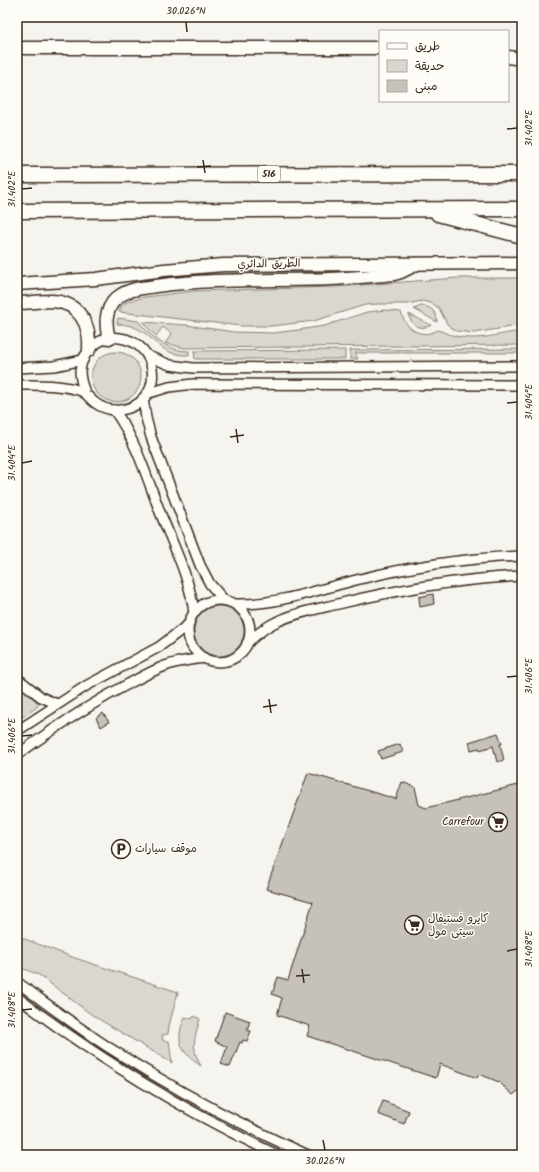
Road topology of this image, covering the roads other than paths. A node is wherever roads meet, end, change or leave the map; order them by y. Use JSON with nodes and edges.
{"nodes":[{"id":1,"x":17,"y":48,"type":"edge"},
{"id":2,"x":379,"y":48,"type":"edge"},
{"id":3,"x":509,"y":57,"type":"edge"},
{"id":4,"x":522,"y":59,"type":"edge"},
{"id":5,"x":522,"y":174,"type":"edge"},
{"id":6,"x":17,"y":175,"type":"edge"},
{"id":7,"x":423,"y":210,"type":"junction"},
{"id":8,"x":522,"y":210,"type":"edge"},
{"id":9,"x":17,"y":211,"type":"edge"},
{"id":10,"x":522,"y":236,"type":"edge"},
{"id":11,"x":421,"y":263,"type":"junction"},
{"id":12,"x":522,"y":263,"type":"edge"},
{"id":13,"x":17,"y":284,"type":"edge"},
{"id":14,"x":17,"y":303,"type":"edge"},
{"id":15,"x":109,"y":338,"type":"junction"},
{"id":16,"x":86,"y":355,"type":"junction"},
{"id":17,"x":148,"y":356,"type":"junction"},
{"id":18,"x":522,"y":366,"type":"edge"},
{"id":19,"x":17,"y":368,"type":"edge"},
{"id":20,"x":522,"y":384,"type":"edge"},
{"id":21,"x":17,"y":386,"type":"edge"},
{"id":22,"x":85,"y":392,"type":"junction"},
{"id":23,"x":145,"y":396,"type":"junction"},
{"id":24,"x":114,"y":410,"type":"junction"},
{"id":25,"x":522,"y":556,"type":"edge"},
{"id":26,"x":522,"y":576,"type":"edge"},
{"id":27,"x":224,"y":600,"type":"junction"},
{"id":28,"x":236,"y":604,"type":"junction"},
{"id":29,"x":194,"y":613,"type":"junction"},
{"id":30,"x":189,"y":624,"type":"junction"},
{"id":31,"x":247,"y":643,"type":"junction"},
{"id":32,"x":204,"y":658,"type":"junction"},
{"id":33,"x":17,"y":678,"type":"edge"},
{"id":34,"x":57,"y":704,"type":"junction"},
{"id":35,"x":17,"y":731,"type":"edge"},
{"id":36,"x":17,"y":755,"type":"edge"},
{"id":37,"x":17,"y":982,"type":"edge"},
{"id":38,"x":17,"y":997,"type":"edge"},
{"id":39,"x":277,"y":1155,"type":"edge"},
{"id":40,"x":308,"y":1155,"type":"edge"}],
"edges":[{"from":1,"to":2,"type":"highway"},
{"from":3,"to":4,"type":"highway"},
{"from":5,"to":6,"type":"highway","number":"516"},
{"from":7,"to":8,"type":"highway"},
{"from":7,"to":9,"type":"highway"},
{"from":7,"to":10,"type":"highway"},
{"from":11,"to":12,"type":"highway","name":"الطريق الدائري"},
{"from":11,"to":13,"type":"highway","name":"الطريق الدائري"},
{"from":11,"to":15,"type":"highway"},
{"from":14,"to":16,"type":"highway"},
{"from":15,"to":16,"type":"street"},
{"from":15,"to":17,"type":"street"},
{"from":16,"to":19,"type":"street"},
{"from":16,"to":22,"type":"street"},
{"from":17,"to":18,"type":"street"},
{"from":17,"to":23,"type":"street"},
{"from":20,"to":23,"type":"street"},
{"from":21,"to":22,"type":"street"},
{"from":22,"to":24,"type":"street"},
{"from":23,"to":24,"type":"street"},
{"from":23,"to":27,"type":"street"},
{"from":24,"to":29,"type":"street"},
{"from":25,"to":28,"type":"street"},
{"from":26,"to":31,"type":"street"},
{"from":27,"to":28,"type":"street"},
{"from":27,"to":29,"type":"street"},
{"from":28,"to":31,"type":"street"},
{"from":29,"to":30,"type":"street"},
{"from":30,"to":32,"type":"street"},
{"from":30,"to":34,"type":"street"},
{"from":31,"to":32,"type":"street"},
{"from":32,"to":36,"type":"street"},
{"from":33,"to":34,"type":"street"},
{"from":34,"to":35,"type":"street"},
{"from":37,"to":40,"type":"street"},
{"from":38,"to":39,"type":"street"}]}
